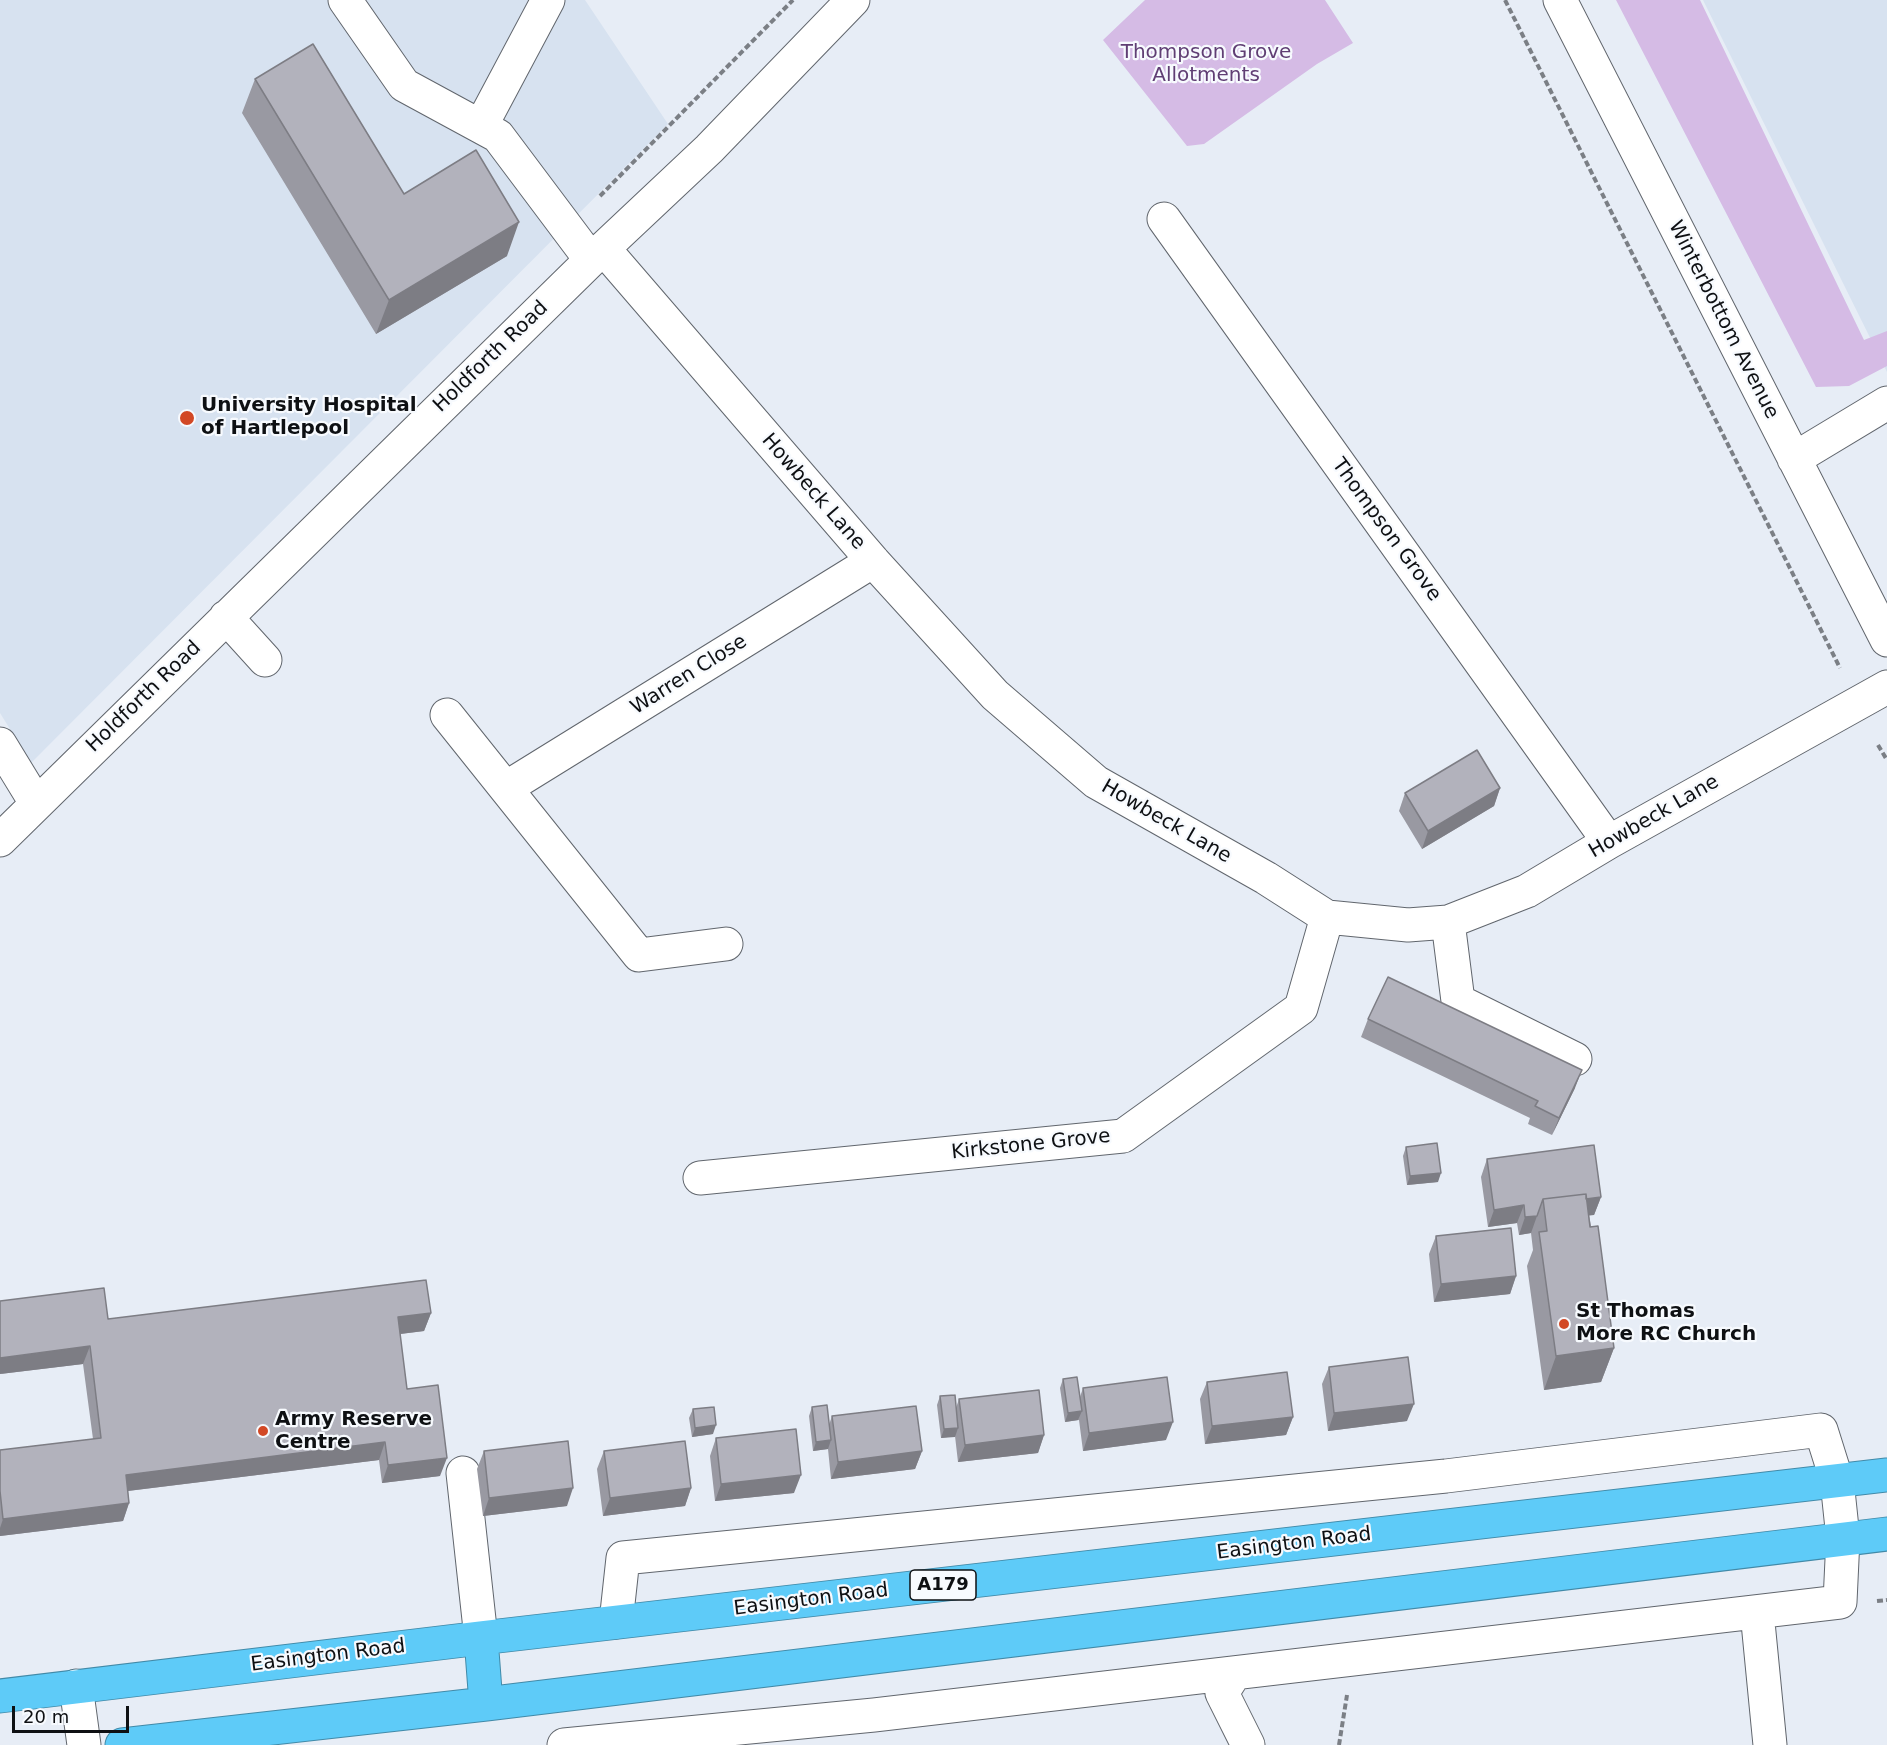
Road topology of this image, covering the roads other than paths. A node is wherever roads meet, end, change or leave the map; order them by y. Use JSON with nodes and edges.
{"nodes":[{"id":1,"x":345,"y":0,"type":"edge"},
{"id":2,"x":548,"y":0,"type":"edge"},
{"id":3,"x":853,"y":0,"type":"edge"},
{"id":4,"x":1560,"y":0,"type":"edge"},
{"id":5,"x":481,"y":126,"type":"junction"},
{"id":6,"x":1164,"y":219,"type":"dead end"},
{"id":7,"x":598,"y":254,"type":"junction"},
{"id":8,"x":1887,"y":403,"type":"edge"},
{"id":9,"x":1794,"y":459,"type":"junction"},
{"id":10,"x":873,"y":561,"type":"junction"},
{"id":11,"x":226,"y":617,"type":"junction"},
{"id":12,"x":1887,"y":640,"type":"edge"},
{"id":13,"x":265,"y":660,"type":"dead end"},
{"id":14,"x":1887,"y":687,"type":"edge"},
{"id":15,"x":447,"y":715,"type":"dead end"},
{"id":16,"x":0,"y":744,"type":"edge"},
{"id":17,"x":506,"y":788,"type":"junction"},
{"id":18,"x":36,"y":803,"type":"junction"},
{"id":19,"x":0,"y":840,"type":"edge"},
{"id":20,"x":1609,"y":842,"type":"junction"},
{"id":21,"x":1326,"y":917,"type":"junction"},
{"id":22,"x":1448,"y":922,"type":"junction"},
{"id":23,"x":726,"y":944,"type":"dead end"},
{"id":24,"x":1575,"y":1059,"type":"dead end"},
{"id":25,"x":700,"y":1178,"type":"dead end"},
{"id":26,"x":463,"y":1473,"type":"dead end"},
{"id":27,"x":1887,"y":1475,"type":"edge"},
{"id":28,"x":1837,"y":1481,"type":"junction"},
{"id":29,"x":1887,"y":1533,"type":"edge"},
{"id":30,"x":1843,"y":1538,"type":"junction"},
{"id":31,"x":1757,"y":1612,"type":"junction"},
{"id":32,"x":616,"y":1622,"type":"junction"},
{"id":33,"x":481,"y":1638,"type":"junction"},
{"id":34,"x":1235,"y":1673,"type":"junction"},
{"id":35,"x":76,"y":1686,"type":"junction"},
{"id":36,"x":0,"y":1696,"type":"edge"},
{"id":37,"x":486,"y":1704,"type":"junction"},
{"id":38,"x":601,"y":1743,"type":"edge"},
{"id":39,"x":84,"y":1745,"type":"edge"},
{"id":40,"x":122,"y":1745,"type":"edge"},
{"id":41,"x":564,"y":1745,"type":"edge"},
{"id":42,"x":1248,"y":1745,"type":"edge"},
{"id":43,"x":1770,"y":1745,"type":"edge"}],
"edges":[{"from":1,"to":5,"type":"street","name":"Howbeck Lane"},
{"from":2,"to":5,"type":"street"},
{"from":3,"to":7,"type":"street","name":"Holdforth Road"},
{"from":4,"to":9,"type":"street","name":"Winterbottom Avenue"},
{"from":5,"to":7,"type":"street","name":"Howbeck Lane"},
{"from":6,"to":20,"type":"street","name":"Thompson Grove"},
{"from":7,"to":10,"type":"street","name":"Howbeck Lane"},
{"from":7,"to":11,"type":"street","name":"Holdforth Road"},
{"from":8,"to":9,"type":"street"},
{"from":9,"to":12,"type":"street","name":"Winterbottom Avenue"},
{"from":10,"to":17,"type":"street","name":"Warren Close"},
{"from":10,"to":21,"type":"street","name":"Howbeck Lane"},
{"from":11,"to":13,"type":"street"},
{"from":11,"to":18,"type":"street","name":"Holdforth Road"},
{"from":14,"to":20,"type":"street","name":"Howbeck Lane"},
{"from":15,"to":17,"type":"street"},
{"from":16,"to":18,"type":"street"},
{"from":17,"to":23,"type":"street"},
{"from":18,"to":19,"type":"street","name":"Holdforth Road"},
{"from":20,"to":22,"type":"street","name":"Howbeck Lane"},
{"from":21,"to":22,"type":"street","name":"Howbeck Lane"},
{"from":21,"to":25,"type":"street","name":"Kirkstone Grove"},
{"from":22,"to":24,"type":"street"},
{"from":26,"to":33,"type":"street"},
{"from":27,"to":28,"type":"highway","name":"Easington Road","number":"A179"},
{"from":28,"to":30,"type":"street"},
{"from":28,"to":32,"type":"highway","name":"Easington Road","number":"A179"},
{"from":28,"to":32,"type":"street"},
{"from":29,"to":30,"type":"highway"},
{"from":30,"to":31,"type":"street"},
{"from":30,"to":37,"type":"highway"},
{"from":31,"to":34,"type":"street"},
{"from":31,"to":43,"type":"street"},
{"from":32,"to":33,"type":"highway","name":"Easington Road","number":"A179"},
{"from":33,"to":35,"type":"highway","name":"Easington Road","number":"A179"},
{"from":33,"to":37,"type":"highway"},
{"from":34,"to":38,"type":"street"},
{"from":34,"to":42,"type":"street"},
{"from":35,"to":36,"type":"highway","name":"Easington Road","number":"A179"},
{"from":35,"to":39,"type":"street"},
{"from":37,"to":40,"type":"highway"},
{"from":38,"to":41,"type":"street"}]}
